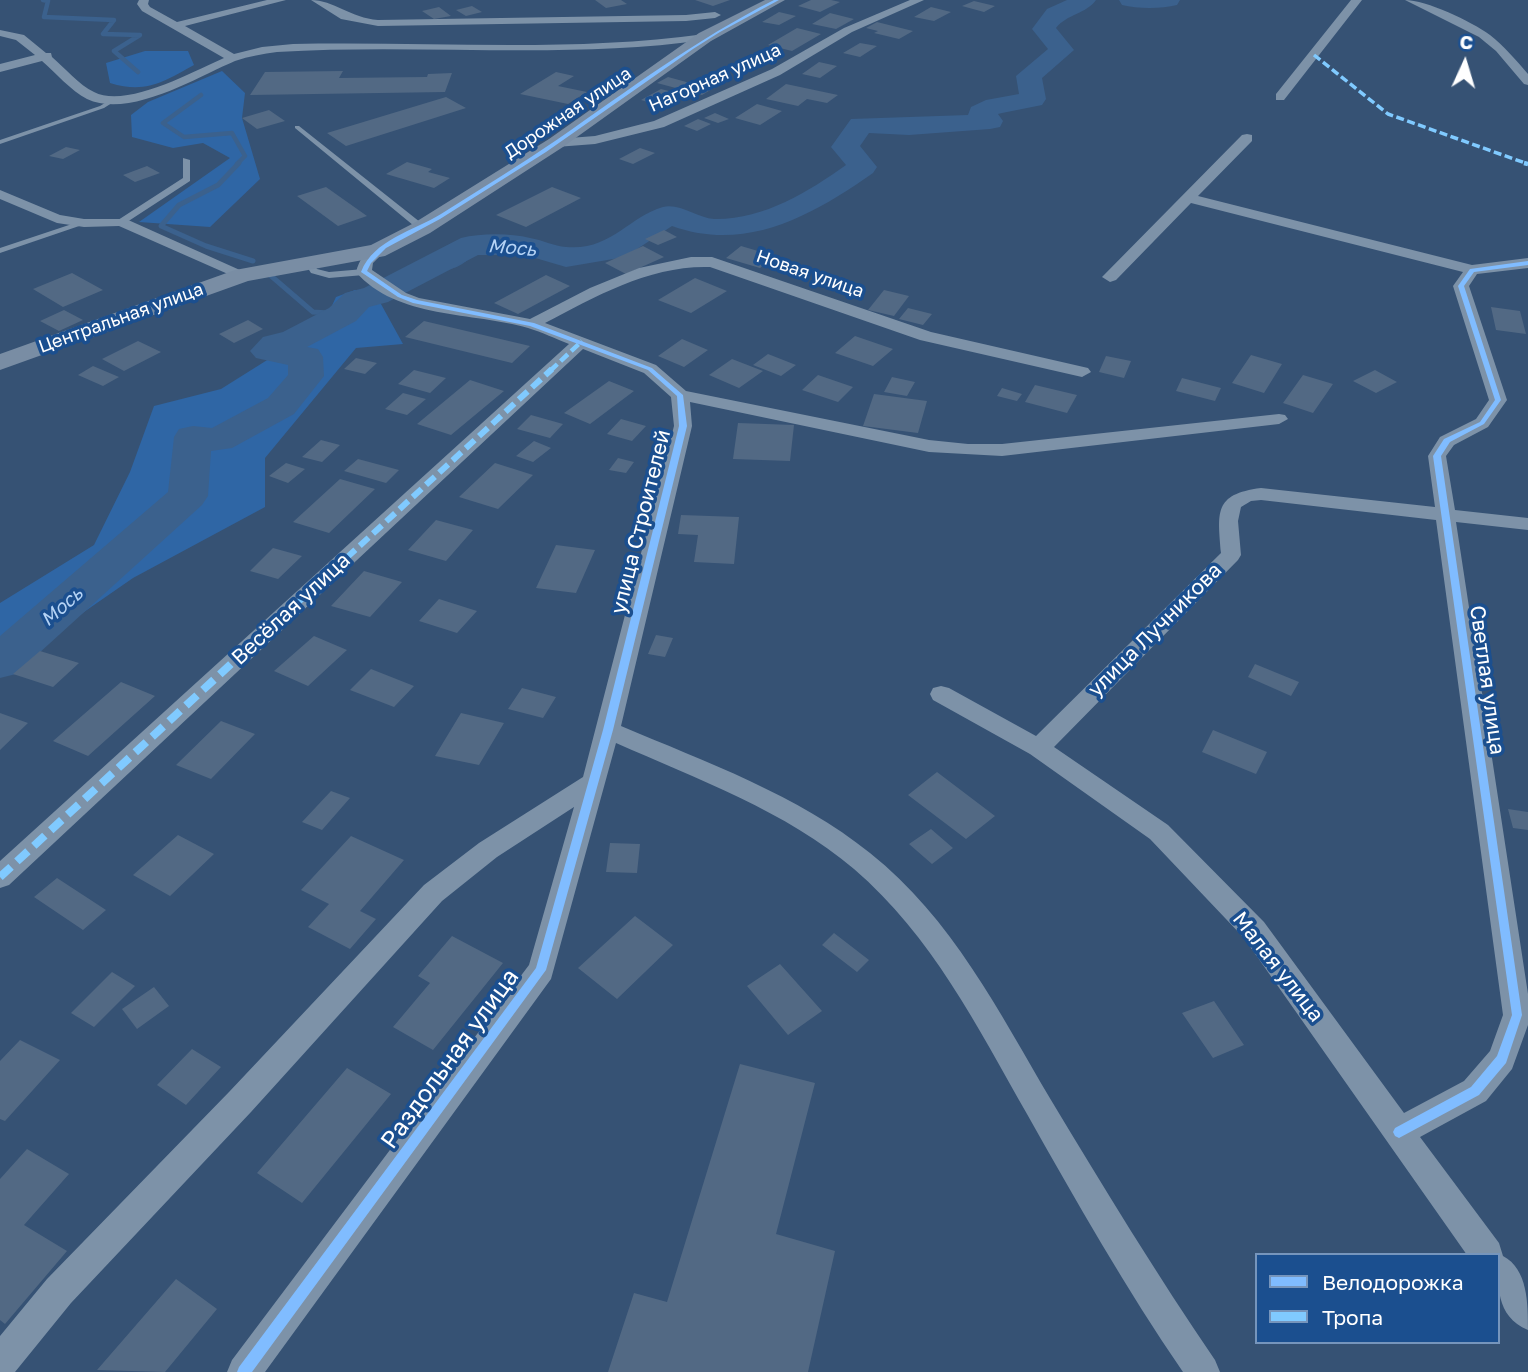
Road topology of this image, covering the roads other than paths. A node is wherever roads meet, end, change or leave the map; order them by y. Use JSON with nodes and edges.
{"nodes":[{"id":1,"x":144,"y":0,"type":"edge"},
{"id":2,"x":281,"y":0,"type":"edge"},
{"id":3,"x":316,"y":0,"type":"edge"},
{"id":4,"x":777,"y":0,"type":"edge"},
{"id":5,"x":919,"y":0,"type":"edge"},
{"id":6,"x":1357,"y":0,"type":"edge"},
{"id":7,"x":1410,"y":0,"type":"edge"},
{"id":8,"x":690,"y":5,"type":"dead end"},
{"id":9,"x":715,"y":15,"type":"junction"},
{"id":10,"x":739,"y":18,"type":"junction"},
{"id":11,"x":177,"y":25,"type":"junction"},
{"id":12,"x":0,"y":33,"type":"edge"},
{"id":13,"x":705,"y":37,"type":"junction"},
{"id":14,"x":540,"y":48,"type":"junction"},
{"id":15,"x":481,"y":54,"type":"dead end"},
{"id":16,"x":47,"y":56,"type":"junction"},
{"id":17,"x":233,"y":58,"type":"junction"},
{"id":18,"x":0,"y":68,"type":"edge"},
{"id":19,"x":1528,"y":81,"type":"edge"},
{"id":20,"x":1280,"y":97,"type":"dead end"},
{"id":21,"x":113,"y":100,"type":"junction"},
{"id":22,"x":297,"y":127,"type":"dead end"},
{"id":23,"x":1247,"y":138,"type":"dead end"},
{"id":24,"x":2,"y":142,"type":"edge"},
{"id":25,"x":556,"y":143,"type":"junction"},
{"id":26,"x":186,"y":160,"type":"dead end"},
{"id":27,"x":0,"y":194,"type":"edge"},
{"id":28,"x":1188,"y":198,"type":"junction"},
{"id":29,"x":121,"y":222,"type":"junction"},
{"id":30,"x":84,"y":223,"type":"junction"},
{"id":31,"x":422,"y":228,"type":"junction"},
{"id":32,"x":0,"y":251,"type":"edge"},
{"id":33,"x":377,"y":251,"type":"junction"},
{"id":34,"x":308,"y":262,"type":"junction"},
{"id":35,"x":1528,"y":262,"type":"edge"},
{"id":36,"x":1472,"y":270,"type":"junction"},
{"id":37,"x":364,"y":272,"type":"junction"},
{"id":38,"x":243,"y":275,"type":"junction"},
{"id":39,"x":1110,"y":277,"type":"dead end"},
{"id":40,"x":532,"y":324,"type":"junction"},
{"id":41,"x":582,"y":341,"type":"junction"},
{"id":42,"x":0,"y":362,"type":"edge"},
{"id":43,"x":1082,"y":372,"type":"dead end"},
{"id":44,"x":680,"y":395,"type":"junction"},
{"id":45,"x":1279,"y":419,"type":"dead end"},
{"id":46,"x":1447,"y":515,"type":"junction"},
{"id":47,"x":1528,"y":524,"type":"edge"},
{"id":48,"x":941,"y":694,"type":"dead end"},
{"id":49,"x":608,"y":730,"type":"junction"},
{"id":50,"x":1038,"y":748,"type":"junction"},
{"id":51,"x":594,"y":782,"type":"junction"},
{"id":52,"x":0,"y":877,"type":"edge"},
{"id":53,"x":1399,"y":1132,"type":"junction"},
{"id":54,"x":1486,"y":1253,"type":"edge"},
{"id":55,"x":1500,"y":1274,"type":"edge"},
{"id":56,"x":1528,"y":1313,"type":"edge"},
{"id":57,"x":0,"y":1363,"type":"edge"},
{"id":58,"x":244,"y":1372,"type":"edge"},
{"id":59,"x":1203,"y":1372,"type":"edge"}],
"edges":[{"from":1,"to":11,"type":"street"},
{"from":2,"to":11,"type":"street"},
{"from":3,"to":9,"type":"street"},
{"from":4,"to":10,"type":"street","name":"Дорожная улица"},
{"from":5,"to":25,"type":"street","name":"Нагорная улица"},
{"from":6,"to":20,"type":"street"},
{"from":7,"to":19,"type":"street"},
{"from":8,"to":9,"type":"street"},
{"from":9,"to":10,"type":"street"},
{"from":10,"to":13,"type":"street","name":"Дорожная улица"},
{"from":11,"to":17,"type":"street"},
{"from":12,"to":16,"type":"street"},
{"from":13,"to":14,"type":"street"},
{"from":13,"to":25,"type":"street","name":"Дорожная улица"},
{"from":14,"to":15,"type":"street"},
{"from":14,"to":17,"type":"street"},
{"from":16,"to":18,"type":"street"},
{"from":16,"to":21,"type":"street"},
{"from":17,"to":21,"type":"street"},
{"from":21,"to":24,"type":"lane"},
{"from":22,"to":31,"type":"lane"},
{"from":23,"to":28,"type":"street"},
{"from":25,"to":31,"type":"street","name":"Дорожная улица"},
{"from":26,"to":29,"type":"lane"},
{"from":27,"to":30,"type":"street"},
{"from":28,"to":36,"type":"street"},
{"from":28,"to":39,"type":"street"},
{"from":29,"to":30,"type":"street"},
{"from":29,"to":38,"type":"street"},
{"from":30,"to":32,"type":"lane"},
{"from":31,"to":33,"type":"street","name":"Дорожная улица"},
{"from":33,"to":34,"type":"street","name":"Дорожная улица"},
{"from":33,"to":37,"type":"street"},
{"from":34,"to":37,"type":"lane"},
{"from":34,"to":38,"type":"street","name":"Центральная улица"},
{"from":35,"to":36,"type":"street"},
{"from":36,"to":46,"type":"street","name":"Светлая улица"},
{"from":37,"to":40,"type":"street"},
{"from":38,"to":42,"type":"street","name":"Центральная улица"},
{"from":40,"to":41,"type":"street"},
{"from":40,"to":43,"type":"street","name":"Новая улица"},
{"from":41,"to":44,"type":"street"},
{"from":41,"to":52,"type":"street","name":"Весёлая улица"},
{"from":44,"to":45,"type":"street"},
{"from":44,"to":49,"type":"street","name":"улица Строителей"},
{"from":46,"to":47,"type":"street","name":"улица Лучникова"},
{"from":46,"to":50,"type":"street","name":"улица Лучникова"},
{"from":46,"to":53,"type":"street","name":"Светлая улица"},
{"from":48,"to":50,"type":"street","name":"Малая улица"},
{"from":49,"to":51,"type":"street","name":"Раздольная улица"},
{"from":49,"to":59,"type":"street"},
{"from":50,"to":53,"type":"street","name":"Малая улица"},
{"from":51,"to":57,"type":"street"},
{"from":51,"to":58,"type":"street","name":"Раздольная улица"},
{"from":53,"to":54,"type":"street","name":"Малая улица"},
{"from":55,"to":56,"type":"street"}]}
